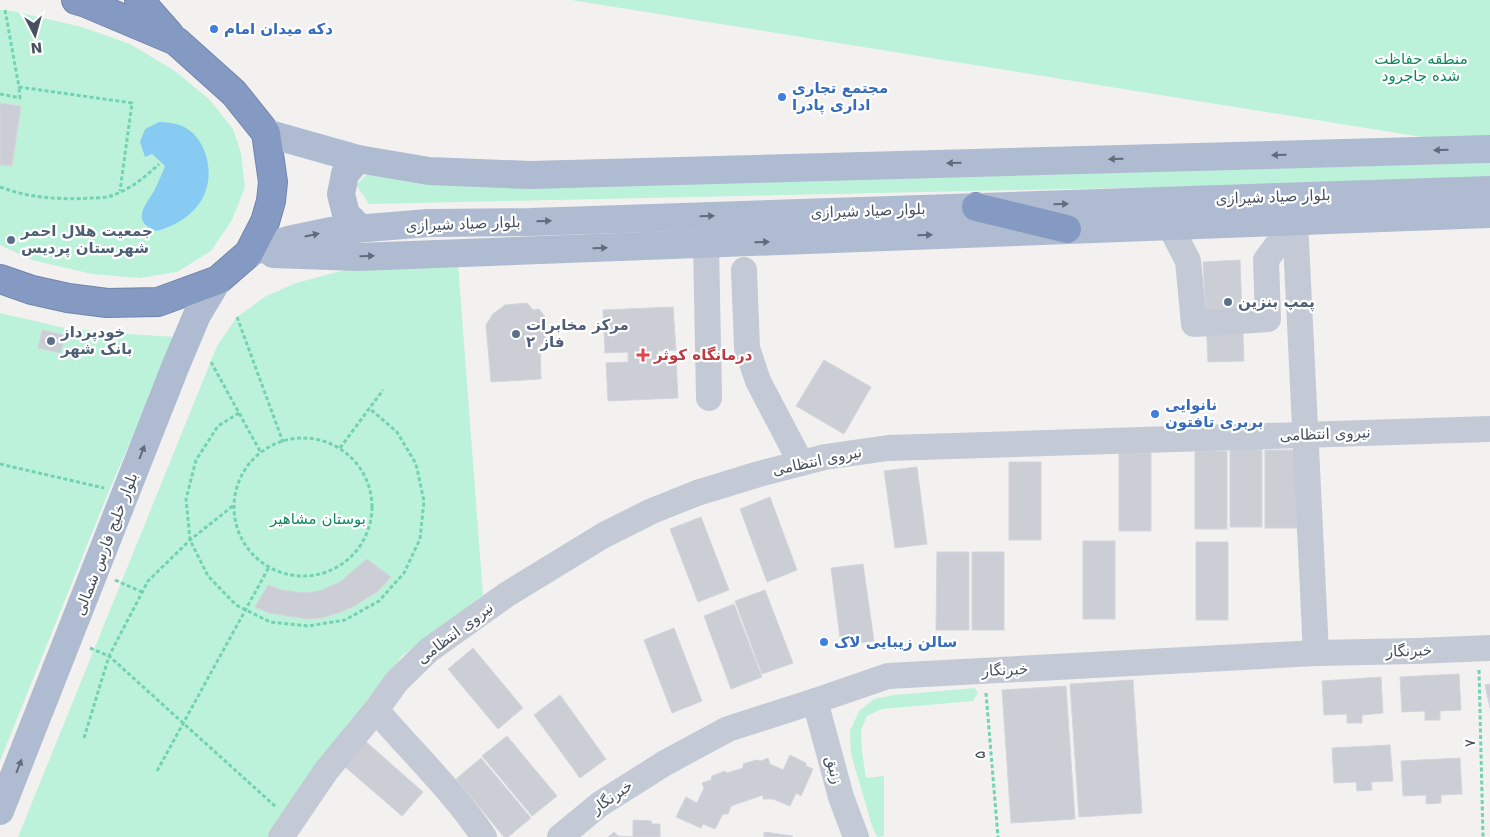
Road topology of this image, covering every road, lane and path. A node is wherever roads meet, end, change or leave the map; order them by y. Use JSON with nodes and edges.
{"nodes":[{"id":1,"x":76,"y":0,"type":"edge"},
{"id":2,"x":139,"y":0,"type":"edge"},
{"id":3,"x":5,"y":10,"type":"dead end"},
{"id":4,"x":176,"y":41,"type":"junction"},
{"id":5,"x":19,"y":88,"type":"junction"},
{"id":6,"x":0,"y":94,"type":"edge"},
{"id":7,"x":266,"y":133,"type":"junction"},
{"id":8,"x":1490,"y":149,"type":"edge"},
{"id":9,"x":358,"y":159,"type":"junction"},
{"id":10,"x":159,"y":164,"type":"dead end"},
{"id":11,"x":0,"y":187,"type":"edge"},
{"id":12,"x":1490,"y":190,"type":"edge"},
{"id":13,"x":120,"y":191,"type":"junction"},
{"id":14,"x":976,"y":207,"type":"junction"},
{"id":15,"x":1490,"y":214,"type":"edge"},
{"id":16,"x":1295,"y":221,"type":"junction"},
{"id":17,"x":1170,"y":226,"type":"junction"},
{"id":18,"x":360,"y":228,"type":"junction"},
{"id":19,"x":1067,"y":230,"type":"junction"},
{"id":20,"x":706,"y":244,"type":"junction"},
{"id":21,"x":249,"y":253,"type":"junction"},
{"id":22,"x":744,"y":270,"type":"dead end"},
{"id":23,"x":0,"y":279,"type":"edge"},
{"id":24,"x":218,"y":280,"type":"junction"},
{"id":25,"x":237,"y":317,"type":"dead end"},
{"id":26,"x":211,"y":362,"type":"dead end"},
{"id":27,"x":382,"y":390,"type":"dead end"},
{"id":28,"x":709,"y":398,"type":"dead end"},
{"id":29,"x":369,"y":408,"type":"junction"},
{"id":30,"x":238,"y":413,"type":"junction"},
{"id":31,"x":1490,"y":429,"type":"edge"},
{"id":32,"x":1305,"y":435,"type":"junction"},
{"id":33,"x":283,"y":442,"type":"junction"},
{"id":34,"x":340,"y":448,"type":"junction"},
{"id":35,"x":261,"y":453,"type":"junction"},
{"id":36,"x":801,"y":463,"type":"junction"},
{"id":37,"x":0,"y":464,"type":"edge"},
{"id":38,"x":125,"y":493,"type":"junction"},
{"id":39,"x":234,"y":506,"type":"junction"},
{"id":40,"x":190,"y":540,"type":"junction"},
{"id":41,"x":269,"y":567,"type":"junction"},
{"id":42,"x":95,"y":572,"type":"junction"},
{"id":43,"x":142,"y":592,"type":"junction"},
{"id":44,"x":246,"y":610,"type":"junction"},
{"id":45,"x":1484,"y":648,"type":"edge"},
{"id":46,"x":1316,"y":653,"type":"junction"},
{"id":47,"x":109,"y":656,"type":"junction"},
{"id":48,"x":985,"y":671,"type":"junction"},
{"id":49,"x":815,"y":701,"type":"junction"},
{"id":50,"x":376,"y":710,"type":"junction"},
{"id":51,"x":184,"y":723,"type":"junction"},
{"id":52,"x":84,"y":738,"type":"dead end"},
{"id":53,"x":157,"y":771,"type":"dead end"},
{"id":54,"x":0,"y":811,"type":"edge"},
{"id":55,"x":286,"y":829,"type":"edge"},
{"id":56,"x":484,"y":837,"type":"edge"},
{"id":57,"x":560,"y":837,"type":"edge"},
{"id":58,"x":856,"y":837,"type":"edge"},
{"id":59,"x":998,"y":837,"type":"edge"},
{"id":60,"x":1483,"y":837,"type":"edge"}],
"edges":[{"from":1,"to":4,"type":"highway"},
{"from":2,"to":4,"type":"highway"},
{"from":3,"to":5,"type":"path"},
{"from":4,"to":7,"type":"highway"},
{"from":5,"to":6,"type":"path"},
{"from":5,"to":13,"type":"path"},
{"from":7,"to":9,"type":"main road"},
{"from":7,"to":21,"type":"highway"},
{"from":8,"to":9,"type":"main road","one_way":true},
{"from":9,"to":18,"type":"main road"},
{"from":10,"to":13,"type":"path"},
{"from":11,"to":13,"type":"path"},
{"from":14,"to":12,"type":"main road","name":"بلوار صیاد شیرازی","one_way":true},
{"from":18,"to":14,"type":"main road","name":"بلوار صیاد شیرازی","one_way":true},
{"from":14,"to":19,"type":"highway"},
{"from":15,"to":16,"type":"main road"},
{"from":16,"to":17,"type":"main road"},
{"from":16,"to":17,"type":"street"},
{"from":16,"to":32,"type":"street"},
{"from":17,"to":19,"type":"main road"},
{"from":21,"to":18,"type":"main road","name":"بلوار صیاد شیرازی","one_way":true},
{"from":20,"to":19,"type":"main road","one_way":true},
{"from":21,"to":20,"type":"main road","one_way":true},
{"from":20,"to":28,"type":"street"},
{"from":21,"to":24,"type":"highway"},
{"from":22,"to":36,"type":"street"},
{"from":23,"to":24,"type":"highway"},
{"from":38,"to":24,"type":"main road","name":"بلوار خلیج فارس شمالی","one_way":true},
{"from":25,"to":33,"type":"path"},
{"from":26,"to":30,"type":"path"},
{"from":27,"to":29,"type":"path"},
{"from":29,"to":34,"type":"path"},
{"from":29,"to":44,"type":"path"},
{"from":30,"to":35,"type":"path"},
{"from":30,"to":40,"type":"path"},
{"from":31,"to":32,"type":"street","name":"نیروی انتظامی"},
{"from":32,"to":36,"type":"street","name":"نیروی انتظامی"},
{"from":32,"to":46,"type":"street"},
{"from":33,"to":34,"type":"path"},
{"from":33,"to":35,"type":"path"},
{"from":34,"to":41,"type":"path"},
{"from":35,"to":39,"type":"path"},
{"from":36,"to":50,"type":"street","name":"نیروی انتظامی"},
{"from":37,"to":38,"type":"path"},
{"from":38,"to":42,"type":"main road","name":"بلوار خلیج فارس شمالی"},
{"from":39,"to":40,"type":"path"},
{"from":39,"to":41,"type":"path"},
{"from":40,"to":43,"type":"path"},
{"from":40,"to":44,"type":"path"},
{"from":41,"to":44,"type":"path"},
{"from":42,"to":43,"type":"path"},
{"from":54,"to":42,"type":"main road","name":"بلوار خلیج فارس شمالی","one_way":true},
{"from":43,"to":47,"type":"path"},
{"from":44,"to":51,"type":"path"},
{"from":45,"to":46,"type":"street","name":"خبرنگار"},
{"from":45,"to":60,"type":"path","name":"۷"},
{"from":46,"to":48,"type":"street","name":"خبرنگار"},
{"from":47,"to":51,"type":"path"},
{"from":47,"to":52,"type":"path"},
{"from":48,"to":49,"type":"street","name":"خبرنگار"},
{"from":48,"to":59,"type":"path","name":"۵"},
{"from":49,"to":57,"type":"street","name":"خبرنگار"},
{"from":49,"to":58,"type":"street","name":"زنبق"},
{"from":50,"to":55,"type":"street","name":"نیروی انتظامی"},
{"from":50,"to":56,"type":"street"},
{"from":51,"to":53,"type":"path"},
{"from":51,"to":55,"type":"path"}]}
